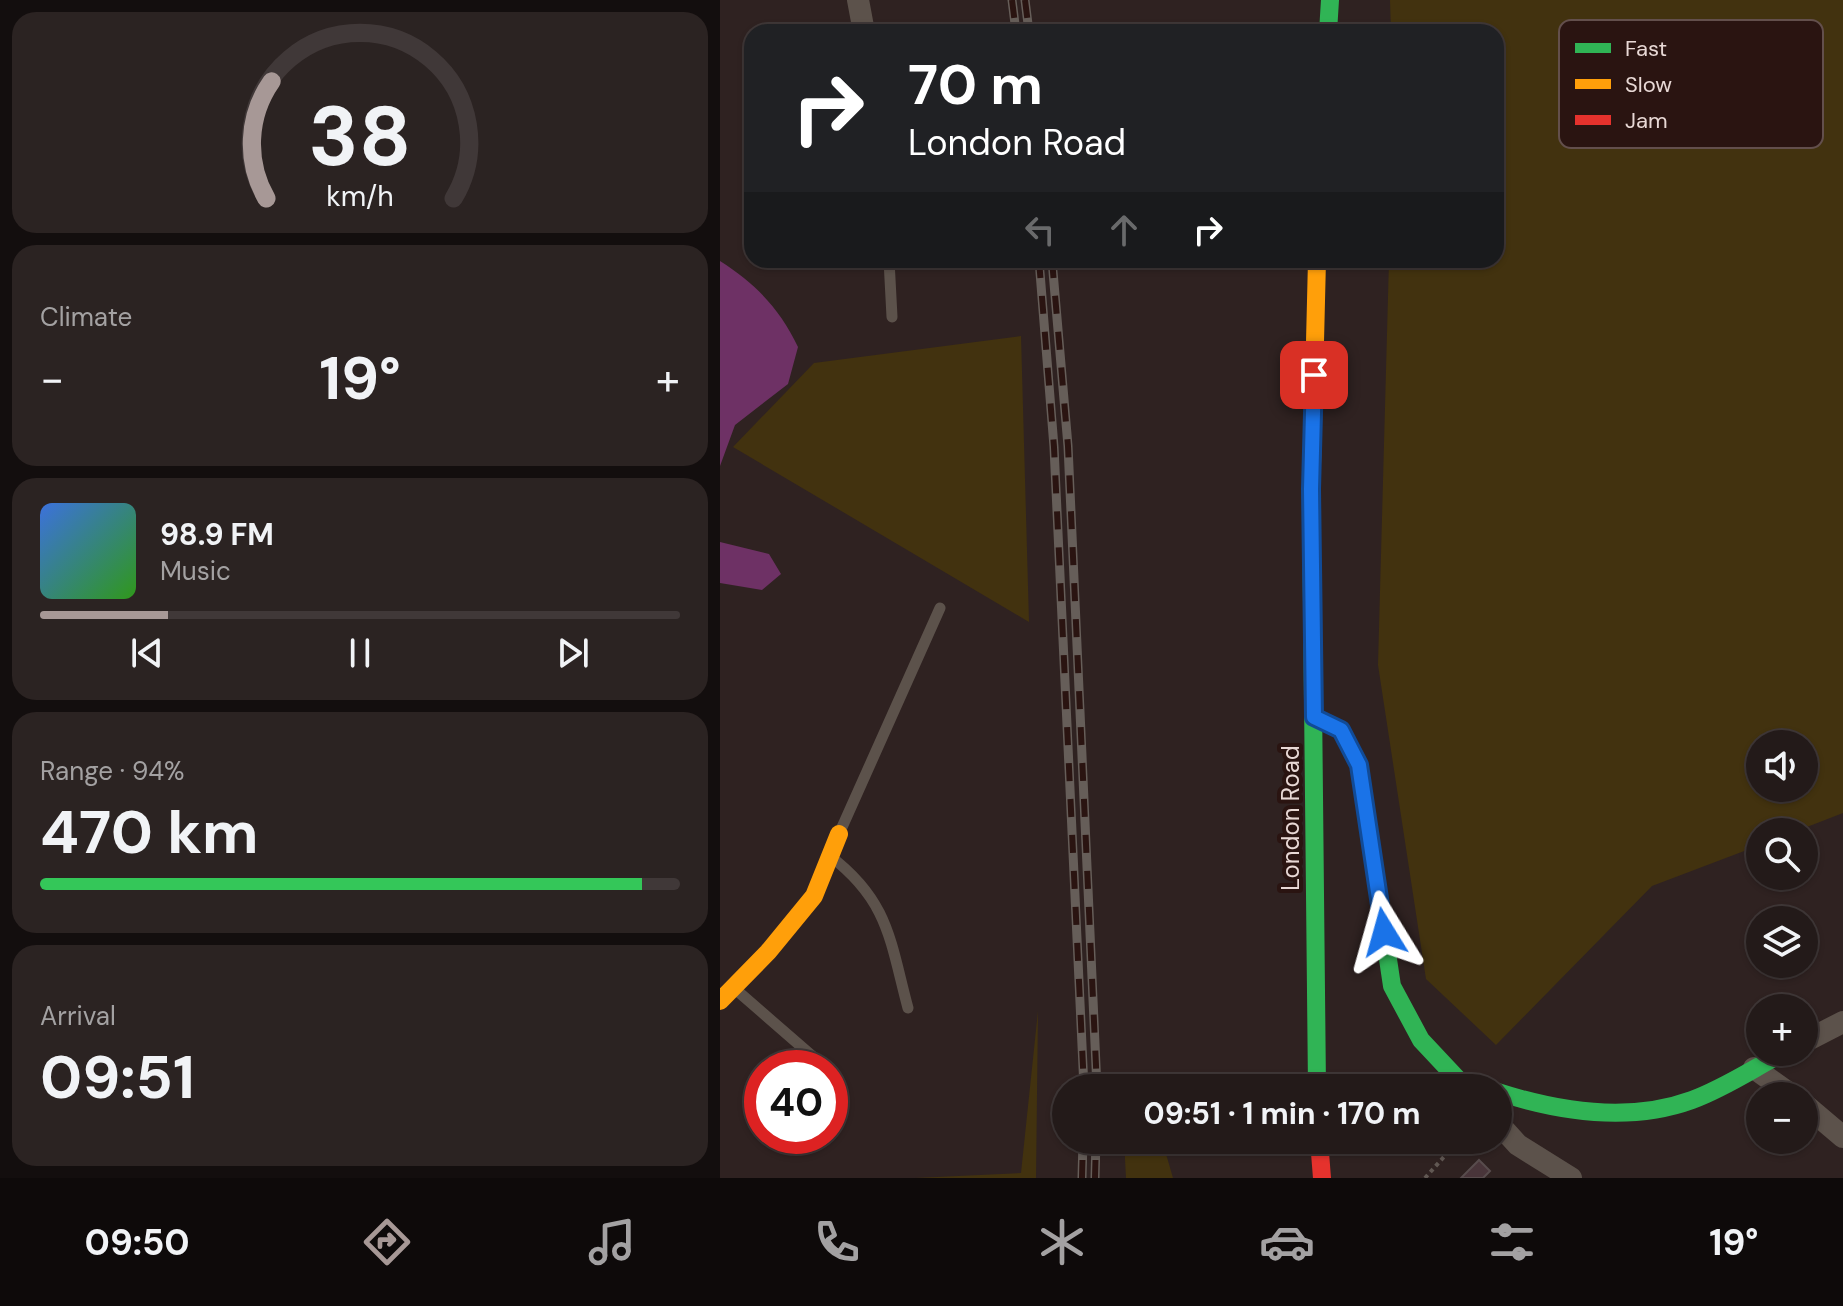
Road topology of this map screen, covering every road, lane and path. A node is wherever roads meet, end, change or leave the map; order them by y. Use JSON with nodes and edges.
{"nodes":[{"id":1,"x":858,"y":0,"type":"edge"},
{"id":2,"x":1330,"y":0,"type":"edge"},
{"id":3,"x":862,"y":24,"type":"edge"},
{"id":4,"x":1328,"y":24,"type":"edge"},
{"id":5,"x":889,"y":268,"type":"edge"},
{"id":6,"x":1317,"y":268,"type":"edge"},
{"id":7,"x":892,"y":317,"type":"dead end"},
{"id":8,"x":940,"y":608,"type":"dead end"},
{"id":9,"x":1314,"y":717,"type":"junction"},
{"id":10,"x":839,"y":834,"type":"joint"},
{"id":11,"x":830,"y":856,"type":"junction"},
{"id":12,"x":726,"y":994,"type":"edge"},
{"id":13,"x":908,"y":1008,"type":"dead end"},
{"id":14,"x":1843,"y":1022,"type":"edge"},
{"id":15,"x":1818,"y":1035,"type":"edge"},
{"id":16,"x":802,"y":1050,"type":"edge"},
{"id":17,"x":1758,"y":1066,"type":"edge"},
{"id":18,"x":1754,"y":1068,"type":"junction"},
{"id":19,"x":1317,"y":1074,"type":"edge"},
{"id":20,"x":1453,"y":1074,"type":"edge"},
{"id":21,"x":1774,"y":1082,"type":"edge"},
{"id":22,"x":1512,"y":1097,"type":"edge"},
{"id":23,"x":1818,"y":1116,"type":"edge"},
{"id":24,"x":1843,"y":1137,"type":"edge"},
{"id":25,"x":1512,"y":1138,"type":"edge"},
{"id":26,"x":1320,"y":1154,"type":"edge"},
{"id":27,"x":1446,"y":1154,"type":"edge"},
{"id":28,"x":1322,"y":1178,"type":"edge"},
{"id":29,"x":1425,"y":1178,"type":"edge"},
{"id":30,"x":1571,"y":1178,"type":"edge"}],
"edges":[{"from":1,"to":3,"type":"street"},
{"from":2,"to":4,"type":"street"},
{"from":5,"to":7,"type":"lane"},
{"from":6,"to":9,"type":"street","name":"London Road"},
{"from":8,"to":10,"type":"lane"},
{"from":9,"to":19,"type":"street","name":"London Road"},
{"from":9,"to":20,"type":"street"},
{"from":10,"to":11,"type":"street"},
{"from":11,"to":12,"type":"street"},
{"from":11,"to":13,"type":"lane"},
{"from":12,"to":16,"type":"lane"},
{"from":14,"to":15,"type":"street"},
{"from":17,"to":18,"type":"street"},
{"from":18,"to":21,"type":"street"},
{"from":18,"to":22,"type":"street"},
{"from":23,"to":24,"type":"street"},
{"from":25,"to":30,"type":"street"},
{"from":26,"to":28,"type":"street"},
{"from":27,"to":29,"type":"path"}]}
